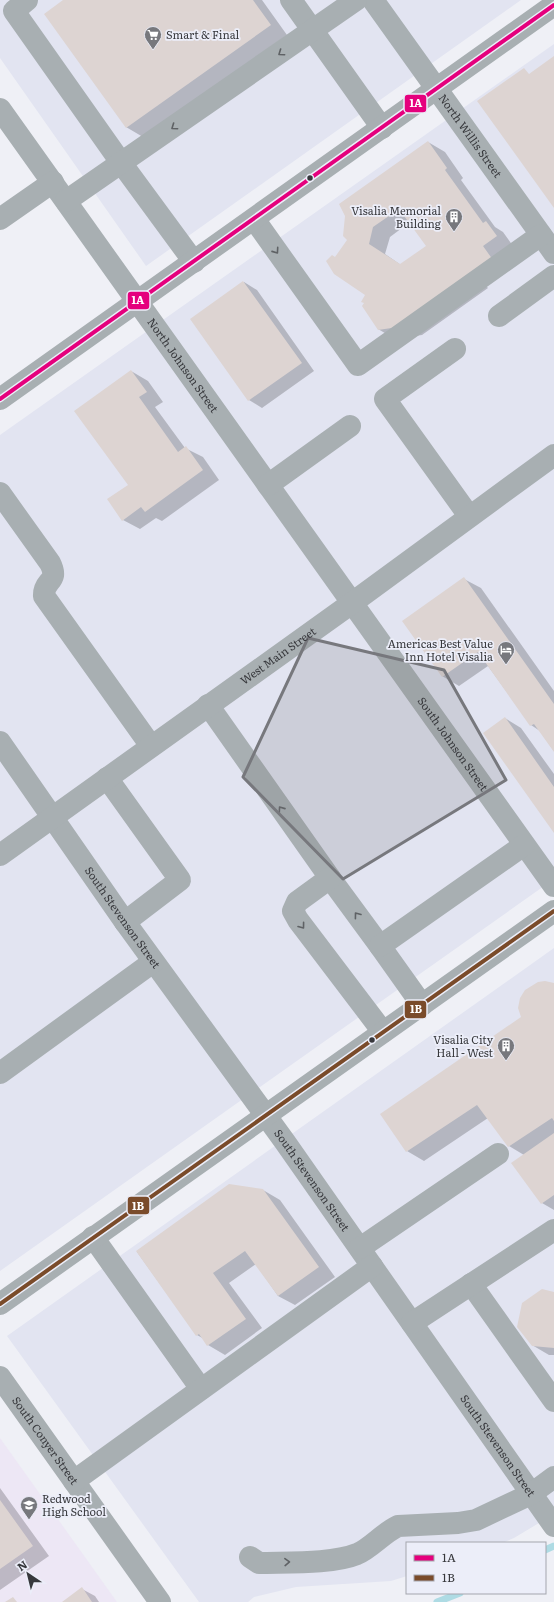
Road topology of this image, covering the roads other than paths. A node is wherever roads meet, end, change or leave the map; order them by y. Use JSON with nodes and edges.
{"nodes":[{"id":1,"x":291,"y":0,"type":"edge"},
{"id":2,"x":356,"y":0,"type":"edge"},
{"id":3,"x":373,"y":0,"type":"edge"},
{"id":4,"x":554,"y":5,"type":"edge"},
{"id":5,"x":14,"y":11,"type":"edge"},
{"id":6,"x":313,"y":30,"type":"junction"},
{"id":7,"x":436,"y":90,"type":"junction"},
{"id":8,"x":0,"y":108,"type":"edge"},
{"id":9,"x":382,"y":128,"type":"junction"},
{"id":10,"x":122,"y":164,"type":"junction"},
{"id":11,"x":53,"y":182,"type":"junction"},
{"id":12,"x":66,"y":201,"type":"junction"},
{"id":13,"x":0,"y":219,"type":"edge"},
{"id":14,"x":254,"y":219,"type":"junction"},
{"id":15,"x":549,"y":243,"type":"edge"},
{"id":16,"x":194,"y":262,"type":"junction"},
{"id":17,"x":554,"y":276,"type":"edge"},
{"id":18,"x":138,"y":300,"type":"junction"},
{"id":19,"x":499,"y":316,"type":"dead end"},
{"id":20,"x":455,"y":349,"type":"dead end"},
{"id":21,"x":0,"y":399,"type":"edge"},
{"id":22,"x":350,"y":426,"type":"dead end"},
{"id":23,"x":554,"y":455,"type":"edge"},
{"id":24,"x":268,"y":484,"type":"junction"},
{"id":25,"x":0,"y":493,"type":"edge"},
{"id":26,"x":469,"y":516,"type":"junction"},
{"id":27,"x":352,"y":603,"type":"junction"},
{"id":28,"x":208,"y":705,"type":"junction"},
{"id":29,"x":0,"y":742,"type":"edge"},
{"id":30,"x":151,"y":746,"type":"junction"},
{"id":31,"x":107,"y":778,"type":"junction"},
{"id":32,"x":53,"y":818,"type":"junction"},
{"id":33,"x":524,"y":845,"type":"junction"},
{"id":34,"x":0,"y":855,"type":"edge"},
{"id":35,"x":330,"y":878,"type":"junction"},
{"id":36,"x":554,"y":886,"type":"edge"},
{"id":37,"x":554,"y":911,"type":"edge"},
{"id":38,"x":125,"y":922,"type":"junction"},
{"id":39,"x":380,"y":946,"type":"junction"},
{"id":40,"x":153,"y":962,"type":"junction"},
{"id":41,"x":422,"y":1005,"type":"junction"},
{"id":42,"x":383,"y":1032,"type":"junction"},
{"id":43,"x":0,"y":1073,"type":"edge"},
{"id":44,"x":265,"y":1115,"type":"junction"},
{"id":45,"x":498,"y":1154,"type":"dead end"},
{"id":46,"x":554,"y":1230,"type":"edge"},
{"id":47,"x":93,"y":1237,"type":"junction"},
{"id":48,"x":360,"y":1248,"type":"junction"},
{"id":49,"x":372,"y":1266,"type":"junction"},
{"id":50,"x":471,"y":1284,"type":"junction"},
{"id":51,"x":0,"y":1304,"type":"edge"},
{"id":52,"x":412,"y":1323,"type":"junction"},
{"id":53,"x":0,"y":1377,"type":"edge"},
{"id":54,"x":201,"y":1389,"type":"junction"},
{"id":55,"x":554,"y":1401,"type":"edge"},
{"id":56,"x":554,"y":1477,"type":"edge"},
{"id":57,"x":74,"y":1481,"type":"junction"},
{"id":58,"x":531,"y":1494,"type":"junction"},
{"id":59,"x":551,"y":1522,"type":"edge"},
{"id":60,"x":250,"y":1557,"type":"dead end"},
{"id":61,"x":160,"y":1602,"type":"edge"}],
"edges":[{"from":1,"to":6,"type":"street"},
{"from":2,"to":6,"type":"street"},
{"from":3,"to":7,"type":"street","name":"North Willis Street"},
{"from":4,"to":7,"type":"street"},
{"from":5,"to":10,"type":"street"},
{"from":6,"to":9,"type":"street"},
{"from":6,"to":10,"type":"street","one_way":true},
{"from":7,"to":9,"type":"street"},
{"from":7,"to":15,"type":"street","name":"North Willis Street"},
{"from":8,"to":11,"type":"street","name":"North Johnson Street"},
{"from":9,"to":14,"type":"street"},
{"from":10,"to":12,"type":"street"},
{"from":10,"to":16,"type":"street"},
{"from":11,"to":12,"type":"street","name":"North Johnson Street"},
{"from":11,"to":13,"type":"street"},
{"from":12,"to":18,"type":"street","name":"North Johnson Street"},
{"from":14,"to":15,"type":"street","one_way":true},
{"from":14,"to":16,"type":"street"},
{"from":16,"to":18,"type":"street"},
{"from":17,"to":19,"type":"street"},
{"from":18,"to":21,"type":"street"},
{"from":18,"to":24,"type":"street","name":"North Johnson Street"},
{"from":20,"to":26,"type":"street"},
{"from":22,"to":24,"type":"street"},
{"from":23,"to":26,"type":"street","name":"West Main Street"},
{"from":24,"to":27,"type":"street","name":"North Johnson Street"},
{"from":25,"to":30,"type":"street"},
{"from":26,"to":27,"type":"street","name":"West Main Street"},
{"from":27,"to":28,"type":"street","name":"West Main Street"},
{"from":27,"to":33,"type":"street","name":"South Johnson Street"},
{"from":28,"to":30,"type":"street","name":"West Main Street"},
{"from":35,"to":28,"type":"street","one_way":true},
{"from":29,"to":32,"type":"street","name":"South Stevenson Street"},
{"from":30,"to":31,"type":"street","name":"West Main Street"},
{"from":31,"to":32,"type":"street","name":"West Main Street"},
{"from":31,"to":38,"type":"street"},
{"from":32,"to":34,"type":"street","name":"West Main Street"},
{"from":32,"to":38,"type":"street","name":"South Stevenson Street"},
{"from":33,"to":36,"type":"street","name":"South Johnson Street"},
{"from":33,"to":39,"type":"street"},
{"from":39,"to":35,"type":"street","one_way":true},
{"from":35,"to":42,"type":"street","one_way":true},
{"from":37,"to":41,"type":"street"},
{"from":38,"to":40,"type":"street","name":"South Stevenson Street"},
{"from":39,"to":41,"type":"street"},
{"from":40,"to":43,"type":"street"},
{"from":40,"to":44,"type":"street","name":"South Stevenson Street"},
{"from":41,"to":42,"type":"street"},
{"from":42,"to":44,"type":"street"},
{"from":44,"to":47,"type":"street"},
{"from":44,"to":48,"type":"street","name":"South Stevenson Street"},
{"from":45,"to":48,"type":"street"},
{"from":46,"to":50,"type":"street"},
{"from":47,"to":51,"type":"street"},
{"from":47,"to":54,"type":"street"},
{"from":48,"to":49,"type":"street","name":"South Stevenson Street"},
{"from":49,"to":52,"type":"street","name":"South Stevenson Street"},
{"from":49,"to":54,"type":"street"},
{"from":50,"to":52,"type":"street"},
{"from":50,"to":55,"type":"street"},
{"from":52,"to":58,"type":"street","name":"South Stevenson Street"},
{"from":53,"to":57,"type":"street","name":"South Conyer Street"},
{"from":54,"to":57,"type":"street"},
{"from":56,"to":58,"type":"street"},
{"from":57,"to":61,"type":"street","name":"South Conyer Street"},
{"from":58,"to":59,"type":"street","name":"South Stevenson Street"},
{"from":60,"to":58,"type":"street","one_way":true}]}
